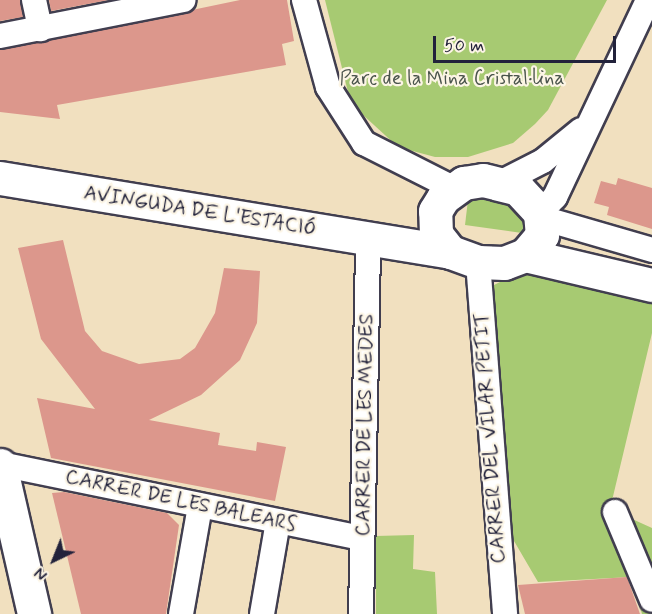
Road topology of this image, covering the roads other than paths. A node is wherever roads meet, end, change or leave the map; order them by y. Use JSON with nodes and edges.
{"nodes":[{"id":1,"x":34,"y":0,"type":"edge"},
{"id":2,"x":183,"y":0,"type":"edge"},
{"id":3,"x":304,"y":0,"type":"edge"},
{"id":4,"x":648,"y":0,"type":"edge"},
{"id":5,"x":40,"y":29,"type":"junction"},
{"id":6,"x":0,"y":36,"type":"edge"},
{"id":7,"x":585,"y":126,"type":"junction"},
{"id":8,"x":0,"y":178,"type":"edge"},
{"id":9,"x":500,"y":183,"type":"junction"},
{"id":10,"x":444,"y":200,"type":"junction"},
{"id":11,"x":541,"y":216,"type":"junction"},
{"id":12,"x":368,"y":237,"type":"junction"},
{"id":13,"x":400,"y":241,"type":"junction"},
{"id":14,"x":652,"y":250,"type":"edge"},
{"id":15,"x":525,"y":255,"type":"junction"},
{"id":16,"x":464,"y":257,"type":"junction"},
{"id":17,"x":652,"y":285,"type":"edge"},
{"id":18,"x":0,"y":464,"type":"edge"},
{"id":19,"x":200,"y":506,"type":"junction"},
{"id":20,"x":615,"y":512,"type":"dead end"},
{"id":21,"x":278,"y":521,"type":"junction"},
{"id":22,"x":362,"y":538,"type":"junction"},
{"id":23,"x":652,"y":600,"type":"edge"},
{"id":24,"x":34,"y":614,"type":"edge"},
{"id":25,"x":182,"y":614,"type":"edge"},
{"id":26,"x":262,"y":614,"type":"edge"},
{"id":27,"x":361,"y":614,"type":"edge"},
{"id":28,"x":505,"y":614,"type":"edge"}],
"edges":[{"from":1,"to":5,"type":"street"},
{"from":2,"to":5,"type":"street"},
{"from":3,"to":10,"type":"street"},
{"from":4,"to":7,"type":"street"},
{"from":5,"to":6,"type":"street"},
{"from":7,"to":9,"type":"street"},
{"from":7,"to":11,"type":"street"},
{"from":8,"to":12,"type":"street","name":"AVINGUDA DE L'ESTACIÓ"},
{"from":9,"to":10,"type":"street"},
{"from":9,"to":11,"type":"street"},
{"from":10,"to":13,"type":"street"},
{"from":10,"to":16,"type":"street"},
{"from":11,"to":14,"type":"street"},
{"from":11,"to":15,"type":"street"},
{"from":12,"to":13,"type":"street","name":"AVINGUDA DE L'ESTACIÓ"},
{"from":12,"to":22,"type":"street","name":"CARRER DE LES MEDES"},
{"from":13,"to":16,"type":"street","name":"AVINGUDA DE L'ESTACIÓ"},
{"from":15,"to":16,"type":"street"},
{"from":15,"to":17,"type":"street"},
{"from":16,"to":28,"type":"street","name":"CARRER DEL VILAR PETIT"},
{"from":18,"to":19,"type":"street","name":"CARRER DE LES BALEARS"},
{"from":18,"to":24,"type":"street"},
{"from":19,"to":21,"type":"street","name":"CARRER DE LES BALEARS"},
{"from":19,"to":25,"type":"street"},
{"from":20,"to":23,"type":"street"},
{"from":21,"to":22,"type":"street","name":"CARRER DE LES BALEARS"},
{"from":21,"to":26,"type":"street"},
{"from":22,"to":27,"type":"street","name":"CARRER DE LES MEDES"}]}
